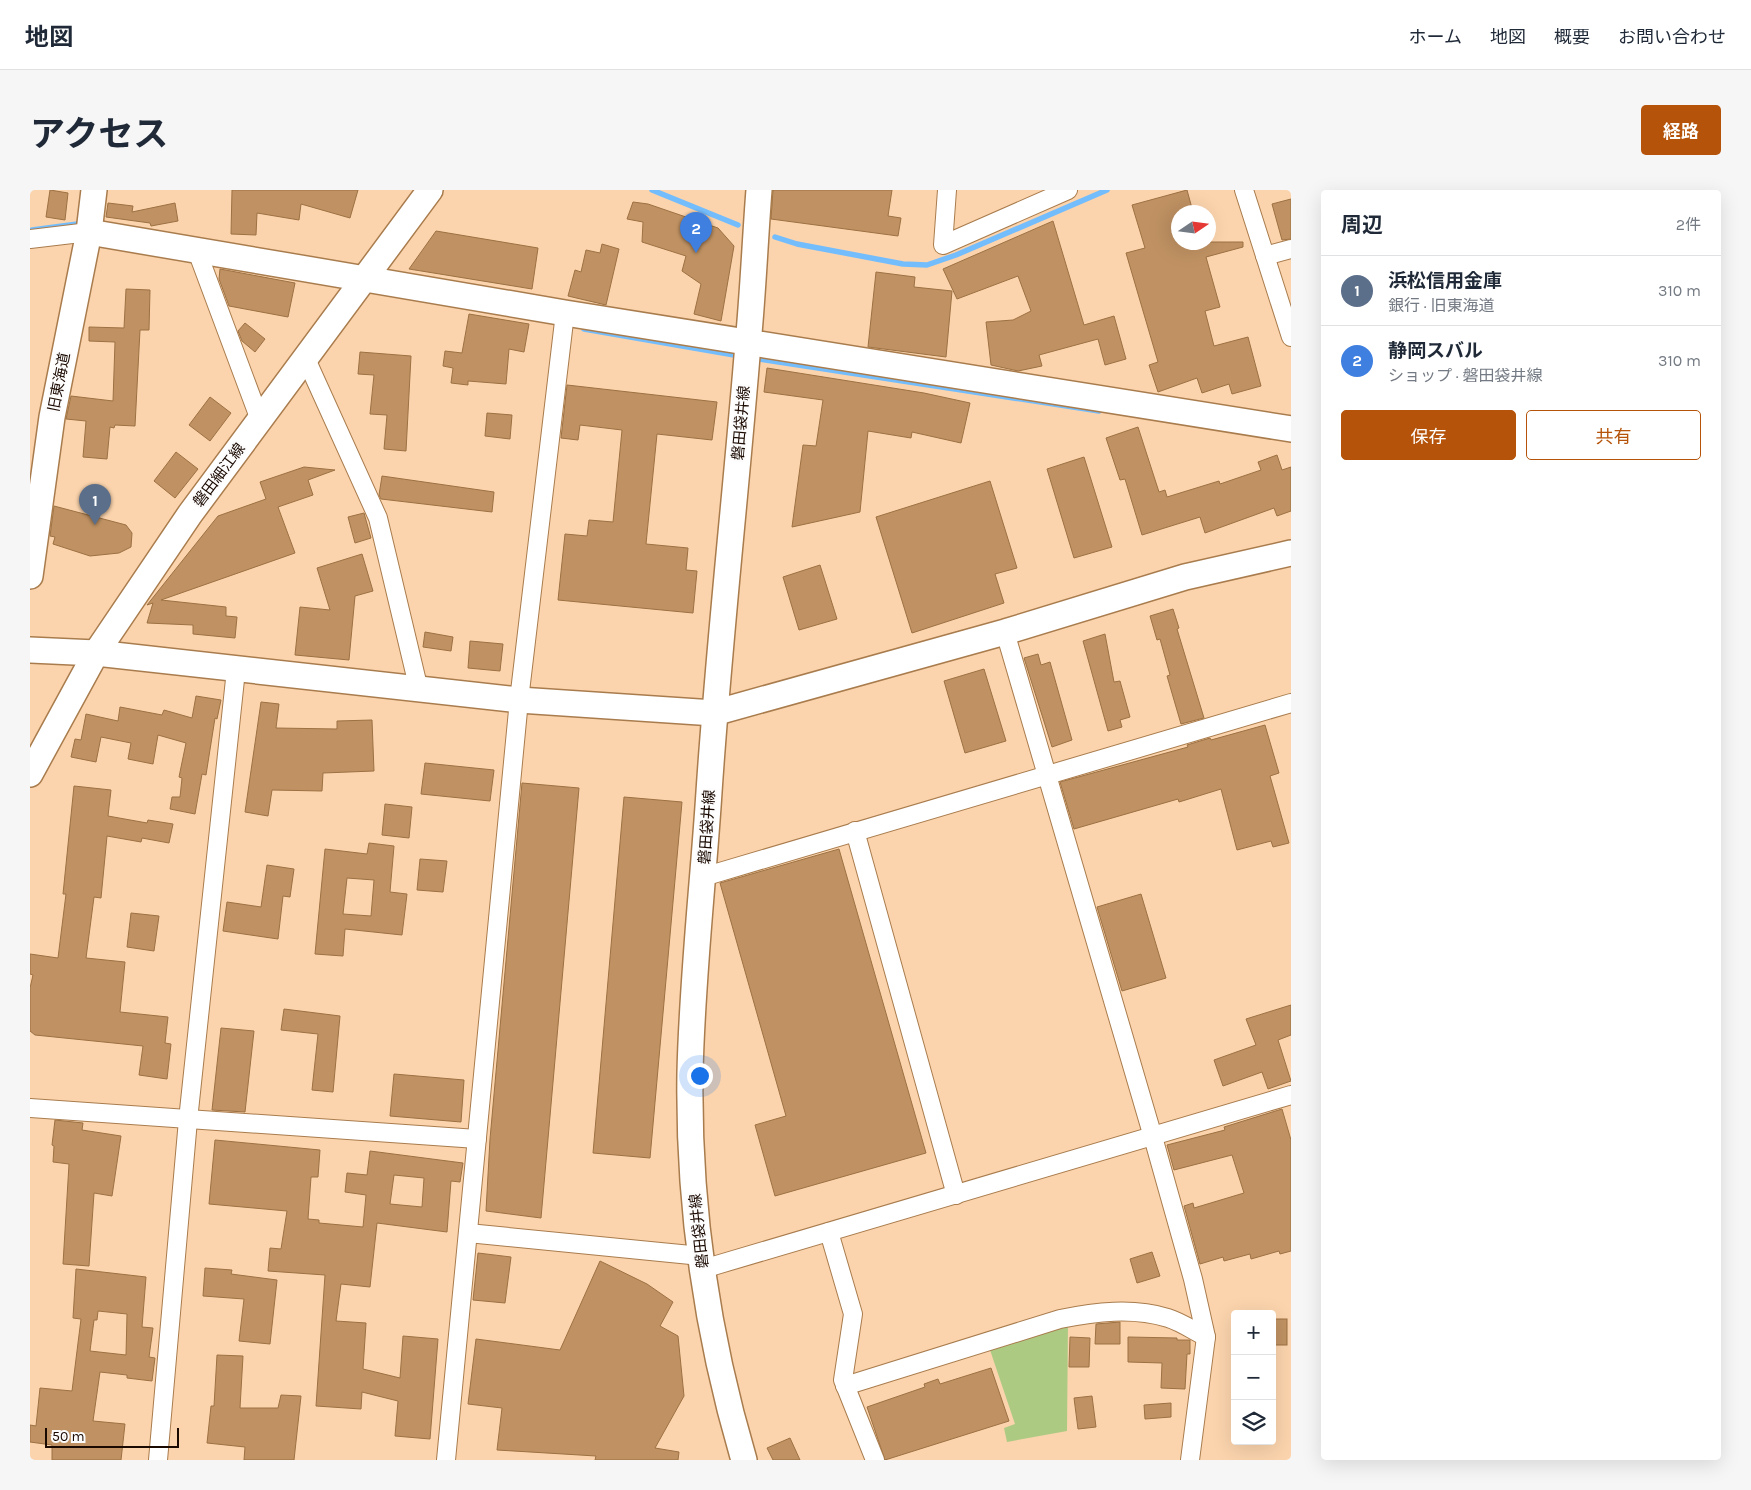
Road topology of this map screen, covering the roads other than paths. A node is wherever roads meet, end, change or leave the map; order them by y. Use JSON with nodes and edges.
{"nodes":[{"id":1,"x":94,"y":190,"type":"edge"},
{"id":2,"x":430,"y":190,"type":"edge"},
{"id":3,"x":759,"y":190,"type":"edge"},
{"id":4,"x":947,"y":190,"type":"edge"},
{"id":5,"x":1068,"y":190,"type":"edge"},
{"id":6,"x":1244,"y":190,"type":"edge"},
{"id":7,"x":90,"y":232,"type":"junction"},
{"id":8,"x":30,"y":239,"type":"edge"},
{"id":9,"x":1291,"y":248,"type":"edge"},
{"id":10,"x":197,"y":251,"type":"junction"},
{"id":11,"x":1265,"y":256,"type":"junction"},
{"id":12,"x":365,"y":280,"type":"junction"},
{"id":13,"x":565,"y":313,"type":"junction"},
{"id":14,"x":1291,"y":337,"type":"edge"},
{"id":15,"x":749,"y":342,"type":"junction"},
{"id":16,"x":306,"y":359,"type":"junction"},
{"id":17,"x":260,"y":420,"type":"junction"},
{"id":18,"x":1291,"y":429,"type":"edge"},
{"id":19,"x":1291,"y":553,"type":"edge"},
{"id":20,"x":30,"y":576,"type":"edge"},
{"id":21,"x":1005,"y":632,"type":"junction"},
{"id":22,"x":30,"y":650,"type":"edge"},
{"id":23,"x":96,"y":652,"type":"junction"},
{"id":24,"x":236,"y":670,"type":"junction"},
{"id":25,"x":420,"y":690,"type":"junction"},
{"id":26,"x":519,"y":700,"type":"junction"},
{"id":27,"x":1291,"y":703,"type":"edge"},
{"id":28,"x":714,"y":713,"type":"junction"},
{"id":29,"x":30,"y":774,"type":"edge"},
{"id":30,"x":1046,"y":776,"type":"junction"},
{"id":31,"x":854,"y":831,"type":"junction"},
{"id":32,"x":703,"y":877,"type":"junction"},
{"id":33,"x":1291,"y":1095,"type":"edge"},
{"id":34,"x":30,"y":1108,"type":"edge"},
{"id":35,"x":188,"y":1120,"type":"junction"},
{"id":36,"x":1152,"y":1137,"type":"junction"},
{"id":37,"x":477,"y":1139,"type":"junction"},
{"id":38,"x":956,"y":1195,"type":"junction"},
{"id":39,"x":829,"y":1232,"type":"junction"},
{"id":40,"x":468,"y":1233,"type":"junction"},
{"id":41,"x":702,"y":1263,"type":"junction"},
{"id":42,"x":1206,"y":1337,"type":"junction"},
{"id":43,"x":845,"y":1386,"type":"junction"},
{"id":44,"x":158,"y":1460,"type":"edge"},
{"id":45,"x":446,"y":1460,"type":"edge"},
{"id":46,"x":744,"y":1460,"type":"edge"},
{"id":47,"x":875,"y":1460,"type":"edge"},
{"id":48,"x":1190,"y":1460,"type":"edge"}],
"edges":[{"from":1,"to":7,"type":"street","name":"旧東海道"},
{"from":2,"to":12,"type":"street","name":"磐田細江線"},
{"from":3,"to":15,"type":"street","name":"磐田袋井線"},
{"from":4,"to":5,"type":"street"},
{"from":6,"to":11,"type":"street"},
{"from":7,"to":8,"type":"street"},
{"from":7,"to":10,"type":"street"},
{"from":7,"to":20,"type":"street","name":"旧東海道"},
{"from":9,"to":11,"type":"street"},
{"from":10,"to":12,"type":"street"},
{"from":10,"to":17,"type":"street"},
{"from":11,"to":14,"type":"street"},
{"from":12,"to":13,"type":"street"},
{"from":12,"to":16,"type":"street","name":"磐田細江線"},
{"from":13,"to":15,"type":"street"},
{"from":13,"to":26,"type":"street"},
{"from":15,"to":18,"type":"street"},
{"from":15,"to":28,"type":"street","name":"磐田袋井線"},
{"from":16,"to":17,"type":"street","name":"磐田細江線"},
{"from":16,"to":25,"type":"street"},
{"from":17,"to":23,"type":"street","name":"磐田細江線"},
{"from":19,"to":21,"type":"street"},
{"from":21,"to":28,"type":"street"},
{"from":21,"to":30,"type":"street"},
{"from":22,"to":23,"type":"street"},
{"from":23,"to":24,"type":"street"},
{"from":23,"to":29,"type":"street","name":"磐田細江線"},
{"from":24,"to":25,"type":"street"},
{"from":24,"to":35,"type":"street"},
{"from":25,"to":26,"type":"street"},
{"from":26,"to":28,"type":"street"},
{"from":26,"to":37,"type":"street"},
{"from":27,"to":30,"type":"street"},
{"from":28,"to":32,"type":"street","name":"磐田袋井線"},
{"from":30,"to":31,"type":"street"},
{"from":30,"to":36,"type":"street"},
{"from":31,"to":32,"type":"street"},
{"from":31,"to":38,"type":"street"},
{"from":32,"to":41,"type":"street","name":"磐田袋井線"},
{"from":33,"to":36,"type":"street"},
{"from":34,"to":35,"type":"street"},
{"from":35,"to":37,"type":"street"},
{"from":35,"to":44,"type":"street"},
{"from":36,"to":38,"type":"street"},
{"from":36,"to":42,"type":"street"},
{"from":37,"to":40,"type":"street"},
{"from":38,"to":39,"type":"street"},
{"from":39,"to":41,"type":"street"},
{"from":39,"to":43,"type":"street"},
{"from":40,"to":41,"type":"street"},
{"from":40,"to":45,"type":"street"},
{"from":41,"to":46,"type":"street","name":"磐田袋井線"},
{"from":42,"to":43,"type":"street"},
{"from":42,"to":48,"type":"street"},
{"from":43,"to":47,"type":"street"}]}
